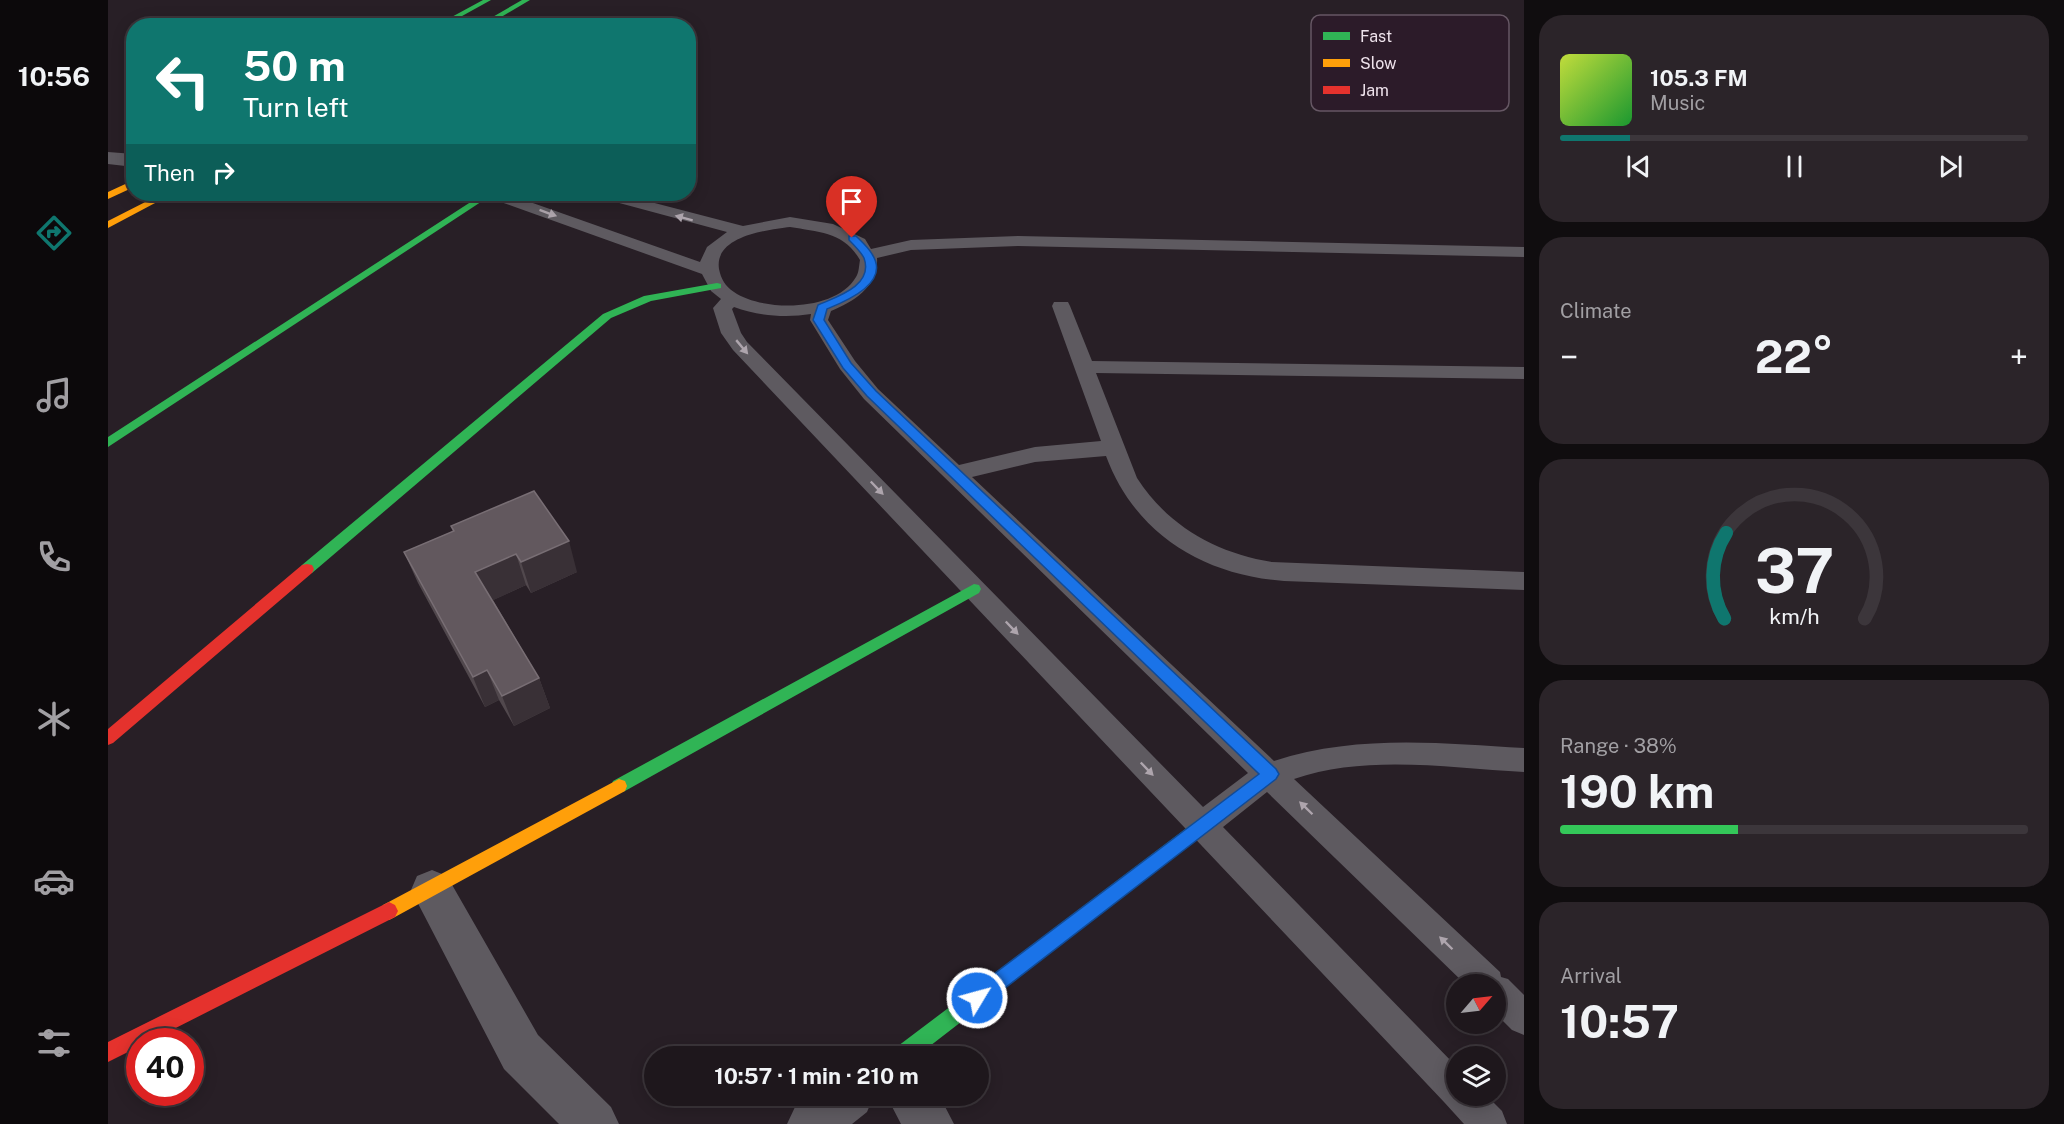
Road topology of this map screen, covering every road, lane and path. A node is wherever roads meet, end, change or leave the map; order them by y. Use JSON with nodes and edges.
{"nodes":[{"id":1,"x":488,"y":0,"type":"edge"},
{"id":2,"x":527,"y":0,"type":"edge"},
{"id":3,"x":453,"y":18,"type":"edge"},
{"id":4,"x":494,"y":18,"type":"edge"},
{"id":5,"x":108,"y":158,"type":"edge"},
{"id":6,"x":126,"y":160,"type":"edge"},
{"id":7,"x":126,"y":187,"type":"edge"},
{"id":8,"x":108,"y":196,"type":"edge"},
{"id":9,"x":154,"y":201,"type":"edge"},
{"id":10,"x":477,"y":201,"type":"edge"},
{"id":11,"x":510,"y":201,"type":"edge"},
{"id":12,"x":627,"y":201,"type":"edge"},
{"id":13,"x":108,"y":225,"type":"edge"},
{"id":14,"x":741,"y":231,"type":"junction"},
{"id":15,"x":1524,"y":252,"type":"edge"},
{"id":16,"x":868,"y":255,"type":"junction"},
{"id":17,"x":720,"y":285,"type":"junction"},
{"id":18,"x":1061,"y":306,"type":"dead end"},
{"id":19,"x":822,"y":308,"type":"junction"},
{"id":20,"x":1085,"y":367,"type":"junction"},
{"id":21,"x":1524,"y":373,"type":"edge"},
{"id":22,"x":108,"y":443,"type":"edge"},
{"id":23,"x":1115,"y":448,"type":"junction"},
{"id":24,"x":956,"y":474,"type":"junction"},
{"id":25,"x":1524,"y":581,"type":"edge"},
{"id":26,"x":974,"y":589,"type":"junction"},
{"id":27,"x":108,"y":738,"type":"edge"},
{"id":28,"x":1524,"y":760,"type":"edge"},
{"id":29,"x":1271,"y":774,"type":"junction"},
{"id":30,"x":1202,"y":826,"type":"junction"},
{"id":31,"x":432,"y":890,"type":"junction"},
{"id":32,"x":1478,"y":974,"type":"edge"},
{"id":33,"x":1506,"y":1001,"type":"edge"},
{"id":34,"x":1524,"y":1018,"type":"edge"},
{"id":35,"x":915,"y":1046,"type":"edge"},
{"id":36,"x":108,"y":1052,"type":"edge"},
{"id":37,"x":1446,"y":1080,"type":"edge"},
{"id":38,"x":836,"y":1106,"type":"edge"},
{"id":39,"x":917,"y":1106,"type":"edge"},
{"id":40,"x":1472,"y":1106,"type":"edge"},
{"id":41,"x":594,"y":1124,"type":"edge"},
{"id":42,"x":812,"y":1124,"type":"edge"},
{"id":43,"x":929,"y":1124,"type":"edge"},
{"id":44,"x":1489,"y":1124,"type":"edge"}],
"edges":[{"from":1,"to":3,"type":"street"},
{"from":2,"to":4,"type":"street"},
{"from":5,"to":6,"type":"street"},
{"from":7,"to":8,"type":"street"},
{"from":9,"to":13,"type":"street"},
{"from":10,"to":22,"type":"street"},
{"from":11,"to":17,"type":"lane","one_way":true},
{"from":14,"to":12,"type":"lane","one_way":true},
{"from":14,"to":16,"type":"lane"},
{"from":14,"to":17,"type":"lane"},
{"from":15,"to":16,"type":"lane"},
{"from":16,"to":19,"type":"lane"},
{"from":17,"to":19,"type":"lane"},
{"from":17,"to":26,"type":"lane","one_way":true},
{"from":17,"to":27,"type":"street"},
{"from":18,"to":20,"type":"lane"},
{"from":19,"to":24,"type":"lane"},
{"from":20,"to":21,"type":"lane"},
{"from":20,"to":23,"type":"lane"},
{"from":23,"to":24,"type":"lane"},
{"from":23,"to":25,"type":"lane"},
{"from":24,"to":29,"type":"lane"},
{"from":26,"to":30,"type":"lane","one_way":true},
{"from":26,"to":31,"type":"street"},
{"from":28,"to":29,"type":"lane"},
{"from":29,"to":30,"type":"lane"},
{"from":32,"to":29,"type":"lane","one_way":true},
{"from":30,"to":35,"type":"street"},
{"from":30,"to":37,"type":"lane"},
{"from":31,"to":36,"type":"street"},
{"from":31,"to":41,"type":"street"},
{"from":33,"to":34,"type":"lane"},
{"from":38,"to":42,"type":"street"},
{"from":39,"to":43,"type":"street"},
{"from":40,"to":44,"type":"lane"}]}
